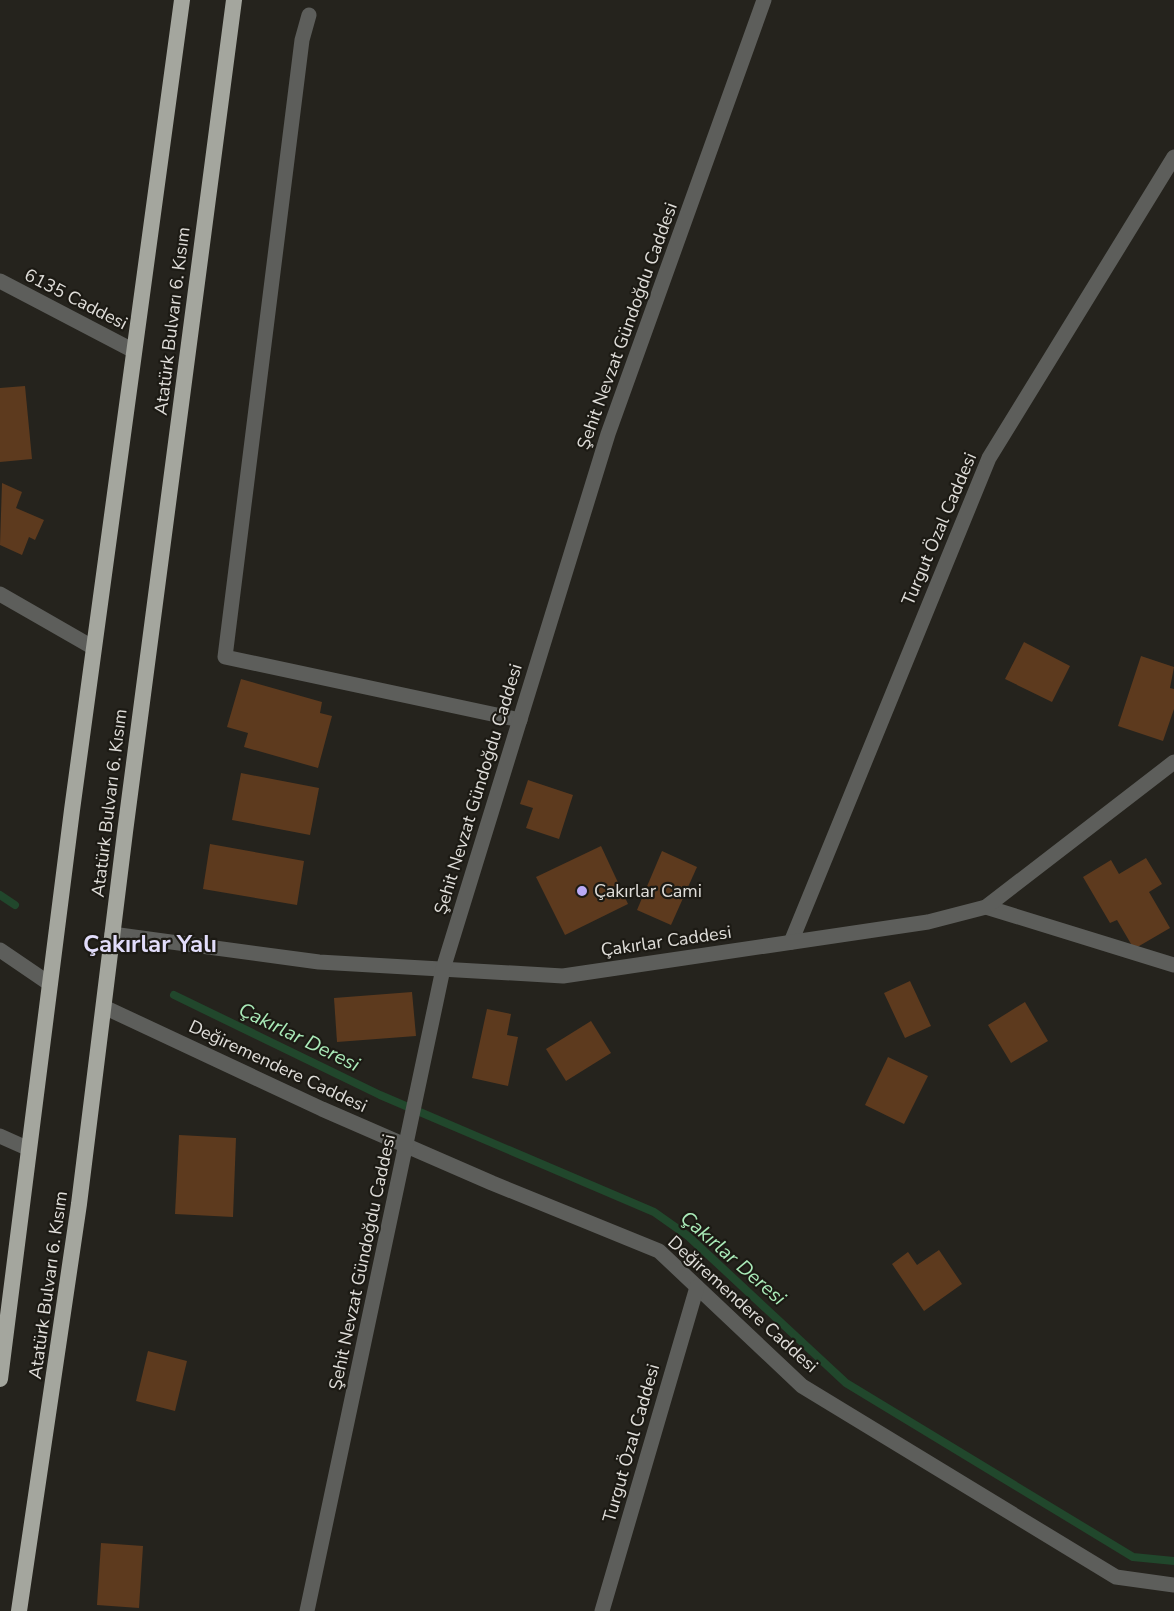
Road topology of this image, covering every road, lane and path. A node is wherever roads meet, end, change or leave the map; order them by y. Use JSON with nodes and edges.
{"nodes":[{"id":1,"x":182,"y":0,"type":"edge"},
{"id":2,"x":234,"y":0,"type":"edge"},
{"id":3,"x":764,"y":0,"type":"edge"},
{"id":4,"x":309,"y":15,"type":"dead end"},
{"id":5,"x":1174,"y":157,"type":"edge"},
{"id":6,"x":0,"y":281,"type":"edge"},
{"id":7,"x":134,"y":351,"type":"junction"},
{"id":8,"x":0,"y":594,"type":"edge"},
{"id":9,"x":94,"y":648,"type":"junction"},
{"id":10,"x":520,"y":720,"type":"junction"},
{"id":11,"x":1174,"y":762,"type":"edge"},
{"id":12,"x":986,"y":907,"type":"junction"},
{"id":13,"x":112,"y":934,"type":"junction"},
{"id":14,"x":791,"y":942,"type":"junction"},
{"id":15,"x":0,"y":950,"type":"edge"},
{"id":16,"x":1174,"y":965,"type":"edge"},
{"id":17,"x":443,"y":969,"type":"junction"},
{"id":18,"x":50,"y":984,"type":"junction"},
{"id":19,"x":104,"y":1007,"type":"junction"},
{"id":20,"x":0,"y":1136,"type":"edge"},
{"id":21,"x":406,"y":1145,"type":"junction"},
{"id":22,"x":29,"y":1149,"type":"junction"},
{"id":23,"x":697,"y":1287,"type":"junction"},
{"id":24,"x":0,"y":1379,"type":"edge"},
{"id":25,"x":1174,"y":1585,"type":"edge"},
{"id":26,"x":19,"y":1611,"type":"edge"},
{"id":27,"x":308,"y":1611,"type":"edge"},
{"id":28,"x":602,"y":1611,"type":"edge"}],
"edges":[{"from":1,"to":7,"type":"highway","name":"Atatürk Bulvarı 6. Kısım"},
{"from":2,"to":13,"type":"highway","name":"Atatürk Bulvarı 6. Kısım"},
{"from":3,"to":10,"type":"street","name":"Şehit Nevzat Gündoğdu Caddesi"},
{"from":4,"to":10,"type":"street"},
{"from":5,"to":14,"type":"street","name":"Turgut Özal Caddesi"},
{"from":6,"to":7,"type":"street","name":"6135 Caddesi"},
{"from":7,"to":9,"type":"highway","name":"Atatürk Bulvarı 6. Kısım"},
{"from":8,"to":9,"type":"street"},
{"from":9,"to":18,"type":"highway","name":"Atatürk Bulvarı 6. Kısım"},
{"from":10,"to":17,"type":"street","name":"Şehit Nevzat Gündoğdu Caddesi"},
{"from":11,"to":12,"type":"street","name":"Çakırlar Caddesi"},
{"from":12,"to":14,"type":"street","name":"Çakırlar Caddesi"},
{"from":12,"to":16,"type":"street"},
{"from":13,"to":17,"type":"street","name":"Çakırlar Caddesi"},
{"from":13,"to":19,"type":"highway","name":"Atatürk Bulvarı 6. Kısım"},
{"from":14,"to":17,"type":"street","name":"Çakırlar Caddesi"},
{"from":15,"to":18,"type":"street"},
{"from":17,"to":21,"type":"street","name":"Şehit Nevzat Gündoğdu Caddesi"},
{"from":18,"to":22,"type":"highway","name":"Atatürk Bulvarı 6. Kısım"},
{"from":19,"to":21,"type":"street","name":"Değiremendere Caddesi"},
{"from":19,"to":26,"type":"highway","name":"Atatürk Bulvarı 6. Kısım"},
{"from":20,"to":22,"type":"street"},
{"from":21,"to":23,"type":"street","name":"Değiremendere Caddesi"},
{"from":21,"to":27,"type":"street","name":"Şehit Nevzat Gündoğdu Caddesi"},
{"from":22,"to":24,"type":"highway","name":"Atatürk Bulvarı 6. Kısım"},
{"from":23,"to":25,"type":"street","name":"Değiremendere Caddesi"},
{"from":23,"to":28,"type":"street","name":"Turgut Özal Caddesi"}]}
